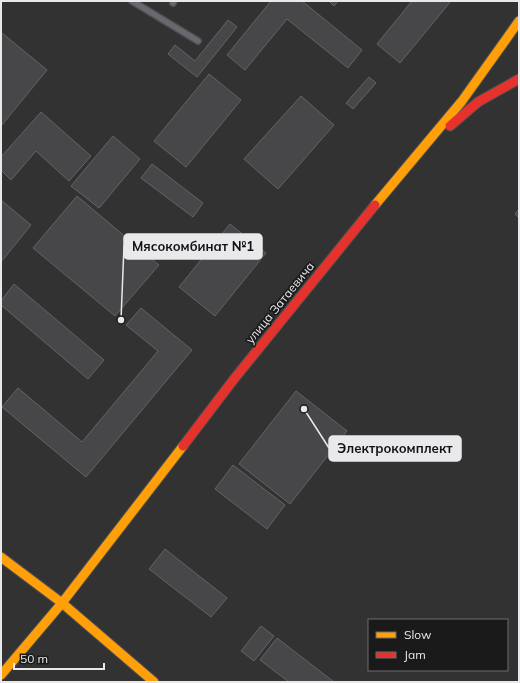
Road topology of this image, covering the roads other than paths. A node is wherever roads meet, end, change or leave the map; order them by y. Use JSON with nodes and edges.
{"nodes":[{"id":1,"x":132,"y":1,"type":"edge"},
{"id":2,"x":519,"y":21,"type":"edge"},
{"id":3,"x":198,"y":41,"type":"dead end"},
{"id":4,"x":519,"y":79,"type":"edge"},
{"id":5,"x":415,"y":156,"type":"junction"},
{"id":6,"x":1,"y":557,"type":"edge"},
{"id":7,"x":62,"y":603,"type":"junction"},
{"id":8,"x":1,"y":675,"type":"edge"},
{"id":9,"x":154,"y":682,"type":"edge"}],
"edges":[{"from":1,"to":3,"type":"lane"},
{"from":2,"to":5,"type":"street","name":"улица Затаевича"},
{"from":4,"to":5,"type":"street"},
{"from":5,"to":7,"type":"street","name":"улица Затаевича"},
{"from":6,"to":7,"type":"street"},
{"from":7,"to":8,"type":"street","name":"улица Затаевича"},
{"from":7,"to":9,"type":"street"}]}
